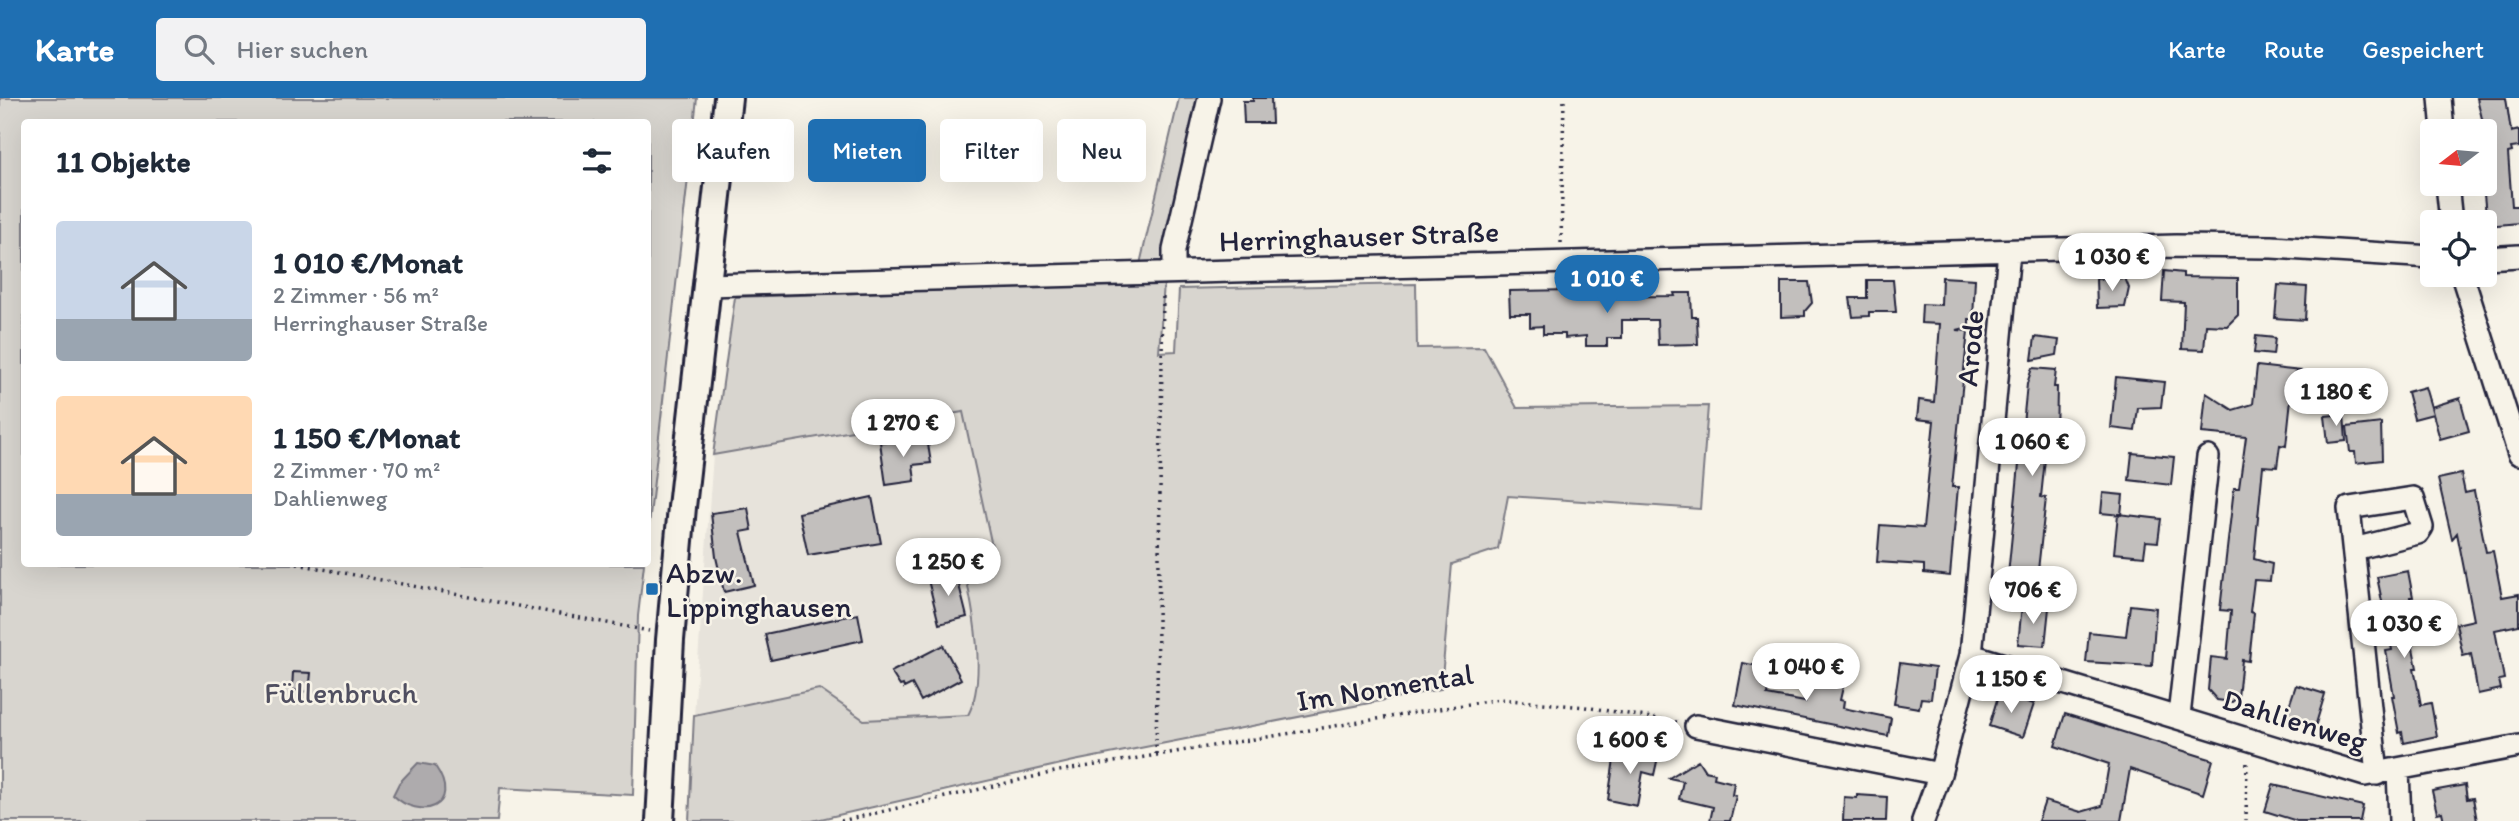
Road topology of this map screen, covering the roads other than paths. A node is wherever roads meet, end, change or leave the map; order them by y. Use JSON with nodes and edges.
{"nodes":[{"id":1,"x":728,"y":98,"type":"edge"},
{"id":2,"x":1209,"y":98,"type":"edge"},
{"id":3,"x":2440,"y":98,"type":"edge"},
{"id":4,"x":2442,"y":119,"type":"edge"},
{"id":5,"x":2009,"y":251,"type":"junction"},
{"id":6,"x":2420,"y":256,"type":"edge"},
{"id":7,"x":2519,"y":256,"type":"edge"},
{"id":8,"x":2497,"y":257,"type":"edge"},
{"id":9,"x":1174,"y":271,"type":"junction"},
{"id":10,"x":707,"y":285,"type":"junction"},
{"id":11,"x":2466,"y":287,"type":"edge"},
{"id":12,"x":2519,"y":454,"type":"edge"},
{"id":13,"x":2208,"y":457,"type":"dead end"},
{"id":14,"x":2354,"y":549,"type":"dead end"},
{"id":15,"x":1971,"y":655,"type":"junction"},
{"id":16,"x":2179,"y":716,"type":"junction"},
{"id":17,"x":1696,"y":726,"type":"road end"},
{"id":18,"x":2519,"y":746,"type":"edge"},
{"id":19,"x":2388,"y":772,"type":"junction"},
{"id":20,"x":1940,"y":774,"type":"junction"},
{"id":21,"x":660,"y":821,"type":"edge"},
{"id":22,"x":1923,"y":821,"type":"edge"},
{"id":23,"x":2400,"y":821,"type":"edge"}],
"edges":[{"from":1,"to":10,"type":"street"},
{"from":2,"to":9,"type":"street"},
{"from":3,"to":4,"type":"street"},
{"from":5,"to":6,"type":"street","name":"Herringhauser Straße"},
{"from":5,"to":9,"type":"street","name":"Herringhauser Straße"},
{"from":5,"to":15,"type":"street","name":"Arode"},
{"from":7,"to":8,"type":"street"},
{"from":9,"to":10,"type":"street","name":"Herringhauser Straße"},
{"from":10,"to":21,"type":"street"},
{"from":11,"to":12,"type":"street"},
{"from":13,"to":16,"type":"street","name":"Dahlienweg"},
{"from":14,"to":19,"type":"street"},
{"from":15,"to":16,"type":"street","name":"Dahlienweg"},
{"from":15,"to":20,"type":"street","name":"Arode"},
{"from":16,"to":19,"type":"street","name":"Dahlienweg"},
{"from":17,"to":20,"type":"street"},
{"from":18,"to":19,"type":"street","name":"Dahlienweg"},
{"from":19,"to":23,"type":"street"},
{"from":20,"to":22,"type":"street","name":"Arode"}]}
